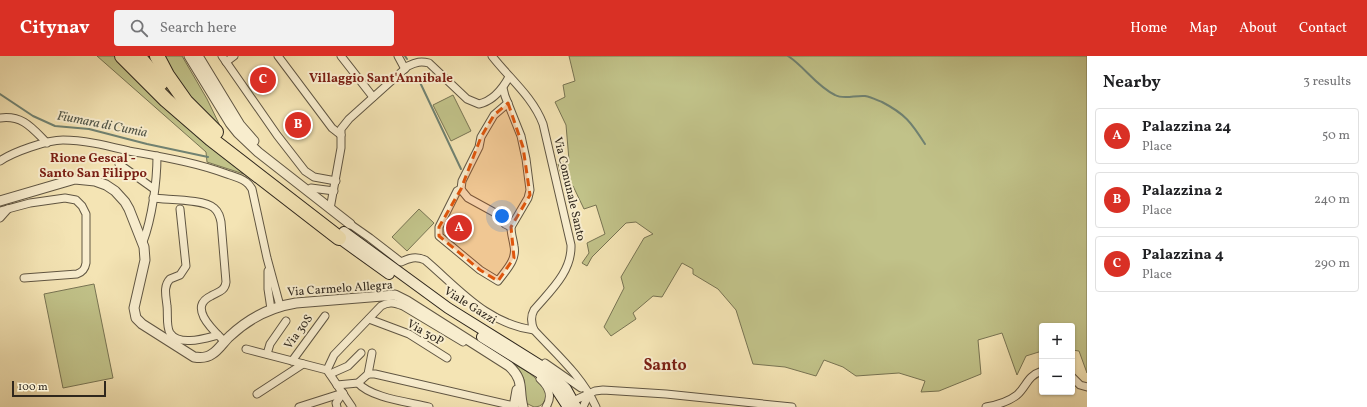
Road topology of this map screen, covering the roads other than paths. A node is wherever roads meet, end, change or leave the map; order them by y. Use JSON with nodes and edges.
{"nodes":[{"id":1,"x":122,"y":56,"type":"edge"},
{"id":2,"x":132,"y":56,"type":"edge"},
{"id":3,"x":138,"y":56,"type":"edge"},
{"id":4,"x":156,"y":56,"type":"edge"},
{"id":5,"x":189,"y":56,"type":"edge"},
{"id":6,"x":198,"y":56,"type":"edge"},
{"id":7,"x":234,"y":56,"type":"edge"},
{"id":8,"x":278,"y":56,"type":"edge"},
{"id":9,"x":341,"y":56,"type":"edge"},
{"id":10,"x":398,"y":56,"type":"edge"},
{"id":11,"x":492,"y":56,"type":"edge"},
{"id":12,"x":224,"y":59,"type":"edge"},
{"id":13,"x":406,"y":69,"type":"junction"},
{"id":14,"x":509,"y":77,"type":"junction"},
{"id":15,"x":503,"y":88,"type":"junction"},
{"id":16,"x":374,"y":97,"type":"junction"},
{"id":17,"x":508,"y":103,"type":"junction"},
{"id":18,"x":0,"y":118,"type":"edge"},
{"id":19,"x":187,"y":119,"type":"junction"},
{"id":20,"x":216,"y":132,"type":"junction"},
{"id":21,"x":341,"y":134,"type":"junction"},
{"id":22,"x":47,"y":143,"type":"junction"},
{"id":23,"x":157,"y":156,"type":"junction"},
{"id":24,"x":0,"y":161,"type":"edge"},
{"id":25,"x":120,"y":164,"type":"dead end"},
{"id":26,"x":336,"y":181,"type":"junction"},
{"id":27,"x":311,"y":188,"type":"junction"},
{"id":28,"x":154,"y":189,"type":"junction"},
{"id":29,"x":461,"y":189,"type":"junction"},
{"id":30,"x":334,"y":192,"type":"junction"},
{"id":31,"x":153,"y":198,"type":"junction"},
{"id":32,"x":0,"y":202,"type":"edge"},
{"id":33,"x":331,"y":206,"type":"junction"},
{"id":34,"x":8,"y":209,"type":"junction"},
{"id":35,"x":180,"y":209,"type":"dead end"},
{"id":36,"x":0,"y":211,"type":"edge"},
{"id":37,"x":0,"y":218,"type":"edge"},
{"id":38,"x":511,"y":227,"type":"junction"},
{"id":39,"x":345,"y":231,"type":"junction"},
{"id":40,"x":143,"y":242,"type":"junction"},
{"id":41,"x":398,"y":266,"type":"junction"},
{"id":42,"x":24,"y":278,"type":"dead end"},
{"id":43,"x":276,"y":307,"type":"junction"},
{"id":44,"x":325,"y":316,"type":"dead end"},
{"id":45,"x":369,"y":319,"type":"junction"},
{"id":46,"x":286,"y":321,"type":"dead end"},
{"id":47,"x":534,"y":330,"type":"junction"},
{"id":48,"x":224,"y":337,"type":"junction"},
{"id":49,"x":499,"y":348,"type":"junction"},
{"id":50,"x":246,"y":349,"type":"dead end"},
{"id":51,"x":361,"y":353,"type":"dead end"},
{"id":52,"x":372,"y":353,"type":"dead end"},
{"id":53,"x":267,"y":354,"type":"junction"},
{"id":54,"x":560,"y":357,"type":"junction"},
{"id":55,"x":447,"y":358,"type":"dead end"},
{"id":56,"x":292,"y":361,"type":"junction"},
{"id":57,"x":304,"y":364,"type":"junction"},
{"id":58,"x":551,"y":367,"type":"junction"},
{"id":59,"x":329,"y":372,"type":"junction"},
{"id":60,"x":1039,"y":373,"type":"edge"},
{"id":61,"x":368,"y":374,"type":"junction"},
{"id":62,"x":1075,"y":380,"type":"edge"},
{"id":63,"x":358,"y":383,"type":"junction"},
{"id":64,"x":337,"y":385,"type":"junction"},
{"id":65,"x":1087,"y":387,"type":"edge"},
{"id":66,"x":343,"y":393,"type":"junction"},
{"id":67,"x":258,"y":394,"type":"dead end"},
{"id":68,"x":589,"y":394,"type":"junction"},
{"id":69,"x":715,"y":403,"type":"edge"},
{"id":70,"x":568,"y":405,"type":"edge"},
{"id":71,"x":1000,"y":406,"type":"edge"},
{"id":72,"x":298,"y":407,"type":"edge"},
{"id":73,"x":337,"y":407,"type":"edge"},
{"id":74,"x":352,"y":407,"type":"edge"},
{"id":75,"x":429,"y":407,"type":"edge"},
{"id":76,"x":517,"y":407,"type":"edge"},
{"id":77,"x":546,"y":407,"type":"edge"},
{"id":78,"x":583,"y":407,"type":"edge"},
{"id":79,"x":596,"y":407,"type":"edge"},
{"id":80,"x":792,"y":407,"type":"edge"},
{"id":81,"x":986,"y":407,"type":"edge"}],
"edges":[{"from":1,"to":19,"type":"highway"},
{"from":2,"to":19,"type":"highway"},
{"from":3,"to":20,"type":"highway"},
{"from":4,"to":20,"type":"highway"},
{"from":5,"to":33,"type":"street"},
{"from":6,"to":27,"type":"street"},
{"from":7,"to":12,"type":"street"},
{"from":8,"to":21,"type":"street"},
{"from":9,"to":16,"type":"street"},
{"from":10,"to":13,"type":"street"},
{"from":11,"to":14,"type":"street","name":"Via Comunale Santo"},
{"from":12,"to":26,"type":"street"},
{"from":13,"to":15,"type":"street"},
{"from":13,"to":16,"type":"street"},
{"from":14,"to":15,"type":"street"},
{"from":14,"to":47,"type":"street","name":"Via Comunale Santo"},
{"from":15,"to":17,"type":"street"},
{"from":16,"to":21,"type":"street"},
{"from":17,"to":29,"type":"street"},
{"from":17,"to":38,"type":"street"},
{"from":18,"to":22,"type":"street"},
{"from":19,"to":39,"type":"highway"},
{"from":20,"to":39,"type":"highway"},
{"from":21,"to":26,"type":"street"},
{"from":22,"to":23,"type":"street"},
{"from":22,"to":24,"type":"street"},
{"from":23,"to":28,"type":"street"},
{"from":23,"to":43,"type":"street"},
{"from":25,"to":28,"type":"street"},
{"from":26,"to":30,"type":"street"},
{"from":27,"to":30,"type":"street"},
{"from":27,"to":33,"type":"street"},
{"from":28,"to":31,"type":"street"},
{"from":29,"to":38,"type":"street"},
{"from":29,"to":38,"type":"street"},
{"from":30,"to":33,"type":"street"},
{"from":31,"to":40,"type":"street"},
{"from":31,"to":48,"type":"street"},
{"from":32,"to":40,"type":"street"},
{"from":33,"to":39,"type":"street"},
{"from":34,"to":36,"type":"street"},
{"from":34,"to":37,"type":"street"},
{"from":34,"to":42,"type":"street"},
{"from":35,"to":48,"type":"street"},
{"from":39,"to":41,"type":"main road","name":"Viale Gazzi"},
{"from":39,"to":49,"type":"main road","name":"Viale Gazzi"},
{"from":40,"to":48,"type":"street","name":"Via Carmelo Allegra"},
{"from":41,"to":47,"type":"street"},
{"from":41,"to":49,"type":"main road","name":"Viale Gazzi"},
{"from":43,"to":48,"type":"street","name":"Via Carmelo Allegra"},
{"from":43,"to":49,"type":"street","name":"Via Carmelo Allegra"},
{"from":44,"to":56,"type":"street","name":"Via 30S"},
{"from":45,"to":49,"type":"street","name":"Via Carmelo Allegra"},
{"from":45,"to":55,"type":"street","name":"Via 30P"},
{"from":45,"to":59,"type":"street","name":"Via Carmelo Allegra"},
{"from":46,"to":53,"type":"street"},
{"from":47,"to":54,"type":"street"},
{"from":49,"to":58,"type":"street"},
{"from":49,"to":70,"type":"main road","name":"Viale Gazzi"},
{"from":49,"to":76,"type":"street","name":"Via Carmelo Allegra"},
{"from":49,"to":77,"type":"street"},
{"from":50,"to":53,"type":"street"},
{"from":51,"to":59,"type":"street"},
{"from":52,"to":61,"type":"street"},
{"from":53,"to":56,"type":"street"},
{"from":54,"to":58,"type":"street"},
{"from":54,"to":68,"type":"street"},
{"from":56,"to":57,"type":"street"},
{"from":57,"to":59,"type":"street"},
{"from":57,"to":67,"type":"street"},
{"from":58,"to":68,"type":"street"},
{"from":59,"to":64,"type":"street"},
{"from":60,"to":71,"type":"street"},
{"from":61,"to":63,"type":"street"},
{"from":61,"to":76,"type":"street"},
{"from":62,"to":65,"type":"street"},
{"from":63,"to":64,"type":"street"},
{"from":63,"to":75,"type":"street"},
{"from":64,"to":66,"type":"street"},
{"from":66,"to":72,"type":"street"},
{"from":66,"to":73,"type":"street"},
{"from":66,"to":74,"type":"street"},
{"from":68,"to":69,"type":"street"},
{"from":68,"to":70,"type":"street"},
{"from":68,"to":78,"type":"street"},
{"from":68,"to":79,"type":"street"},
{"from":69,"to":80,"type":"street"},
{"from":71,"to":81,"type":"street"}]}
